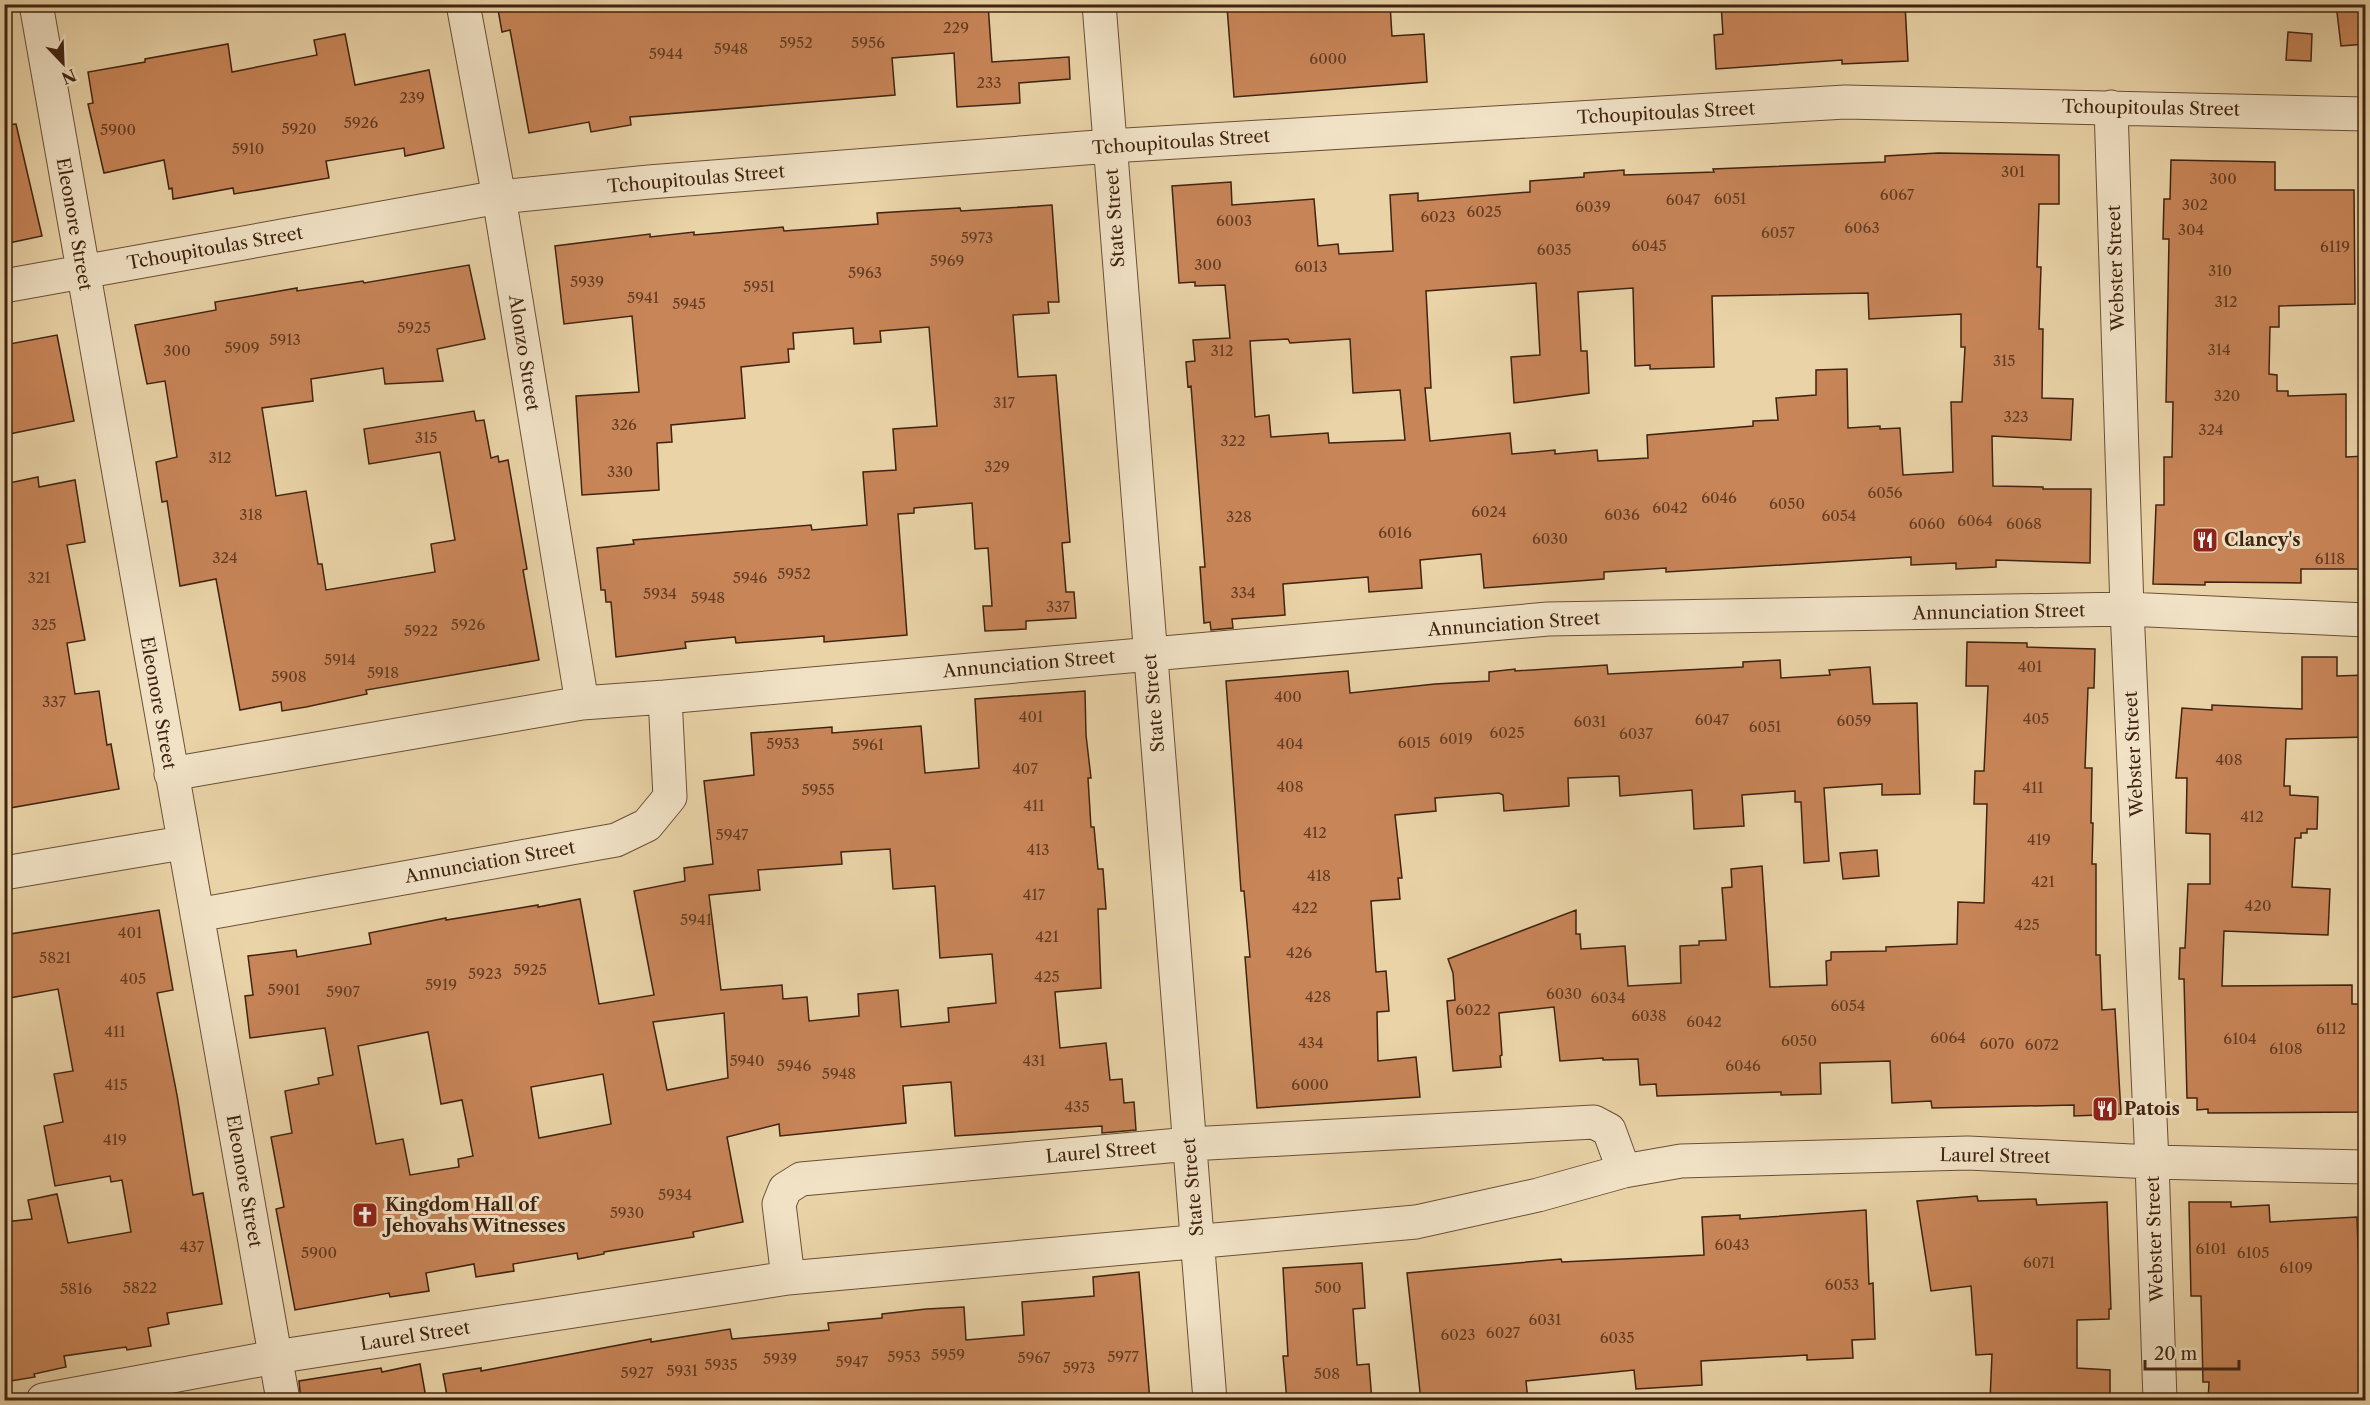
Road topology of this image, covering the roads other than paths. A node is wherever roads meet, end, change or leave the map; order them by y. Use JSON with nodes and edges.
{"nodes":[{"id":1,"x":36,"y":4,"type":"edge"},
{"id":2,"x":463,"y":4,"type":"edge"},
{"id":3,"x":1099,"y":4,"type":"edge"},
{"id":4,"x":2111,"y":107,"type":"junction"},
{"id":5,"x":2366,"y":114,"type":"edge"},
{"id":6,"x":1110,"y":146,"type":"junction"},
{"id":7,"x":499,"y":198,"type":"junction"},
{"id":8,"x":82,"y":272,"type":"junction"},
{"id":9,"x":4,"y":286,"type":"edge"},
{"id":10,"x":2127,"y":609,"type":"junction"},
{"id":11,"x":2366,"y":620,"type":"edge"},
{"id":12,"x":1150,"y":653,"type":"junction"},
{"id":13,"x":664,"y":697,"type":"junction"},
{"id":14,"x":582,"y":703,"type":"junction"},
{"id":15,"x":171,"y":774,"type":"junction"},
{"id":16,"x":182,"y":843,"type":"junction"},
{"id":17,"x":4,"y":873,"type":"edge"},
{"id":18,"x":197,"y":915,"type":"junction"},
{"id":19,"x":1190,"y":1144,"type":"junction"},
{"id":20,"x":2152,"y":1162,"type":"junction"},
{"id":21,"x":2366,"y":1167,"type":"edge"},
{"id":22,"x":1624,"y":1171,"type":"junction"},
{"id":23,"x":1198,"y":1243,"type":"junction"},
{"id":24,"x":788,"y":1278,"type":"junction"},
{"id":25,"x":275,"y":1357,"type":"junction"},
{"id":26,"x":43,"y":1401,"type":"edge"},
{"id":27,"x":283,"y":1401,"type":"edge"},
{"id":28,"x":1210,"y":1401,"type":"edge"},
{"id":29,"x":2160,"y":1401,"type":"edge"}],
"edges":[{"from":1,"to":8,"type":"street","name":"Eleonore Street"},
{"from":2,"to":7,"type":"street","name":"Alonzo Street"},
{"from":3,"to":6,"type":"street","name":"State Street"},
{"from":4,"to":5,"type":"street","name":"Tchoupitoulas Street"},
{"from":4,"to":6,"type":"street","name":"Tchoupitoulas Street"},
{"from":4,"to":10,"type":"street","name":"Webster Street"},
{"from":6,"to":7,"type":"street","name":"Tchoupitoulas Street"},
{"from":6,"to":12,"type":"street","name":"State Street"},
{"from":7,"to":8,"type":"street","name":"Tchoupitoulas Street"},
{"from":7,"to":14,"type":"street","name":"Alonzo Street"},
{"from":8,"to":9,"type":"street","name":"Tchoupitoulas Street"},
{"from":8,"to":15,"type":"street","name":"Eleonore Street"},
{"from":10,"to":11,"type":"street","name":"Annunciation Street"},
{"from":10,"to":12,"type":"street","name":"Annunciation Street"},
{"from":10,"to":20,"type":"street","name":"Webster Street"},
{"from":12,"to":13,"type":"street","name":"Annunciation Street"},
{"from":12,"to":19,"type":"street","name":"State Street"},
{"from":13,"to":14,"type":"street","name":"Annunciation Street"},
{"from":13,"to":18,"type":"street","name":"Annunciation Street"},
{"from":14,"to":15,"type":"street","name":"Annunciation Street"},
{"from":15,"to":16,"type":"street","name":"Eleonore Street"},
{"from":16,"to":17,"type":"street"},
{"from":16,"to":18,"type":"street","name":"Eleonore Street"},
{"from":18,"to":25,"type":"street","name":"Eleonore Street"},
{"from":19,"to":22,"type":"street","name":"Laurel Street"},
{"from":19,"to":23,"type":"street","name":"State Street"},
{"from":19,"to":24,"type":"street","name":"Laurel Street"},
{"from":20,"to":21,"type":"street","name":"Laurel Street"},
{"from":20,"to":22,"type":"street","name":"Laurel Street"},
{"from":20,"to":29,"type":"street","name":"Webster Street"},
{"from":22,"to":23,"type":"street","name":"Laurel Street"},
{"from":23,"to":24,"type":"street","name":"Laurel Street"},
{"from":23,"to":28,"type":"street","name":"State Street"},
{"from":24,"to":25,"type":"street","name":"Laurel Street"},
{"from":25,"to":26,"type":"street","name":"Laurel Street"},
{"from":25,"to":27,"type":"street","name":"Eleonore Street"}]}
